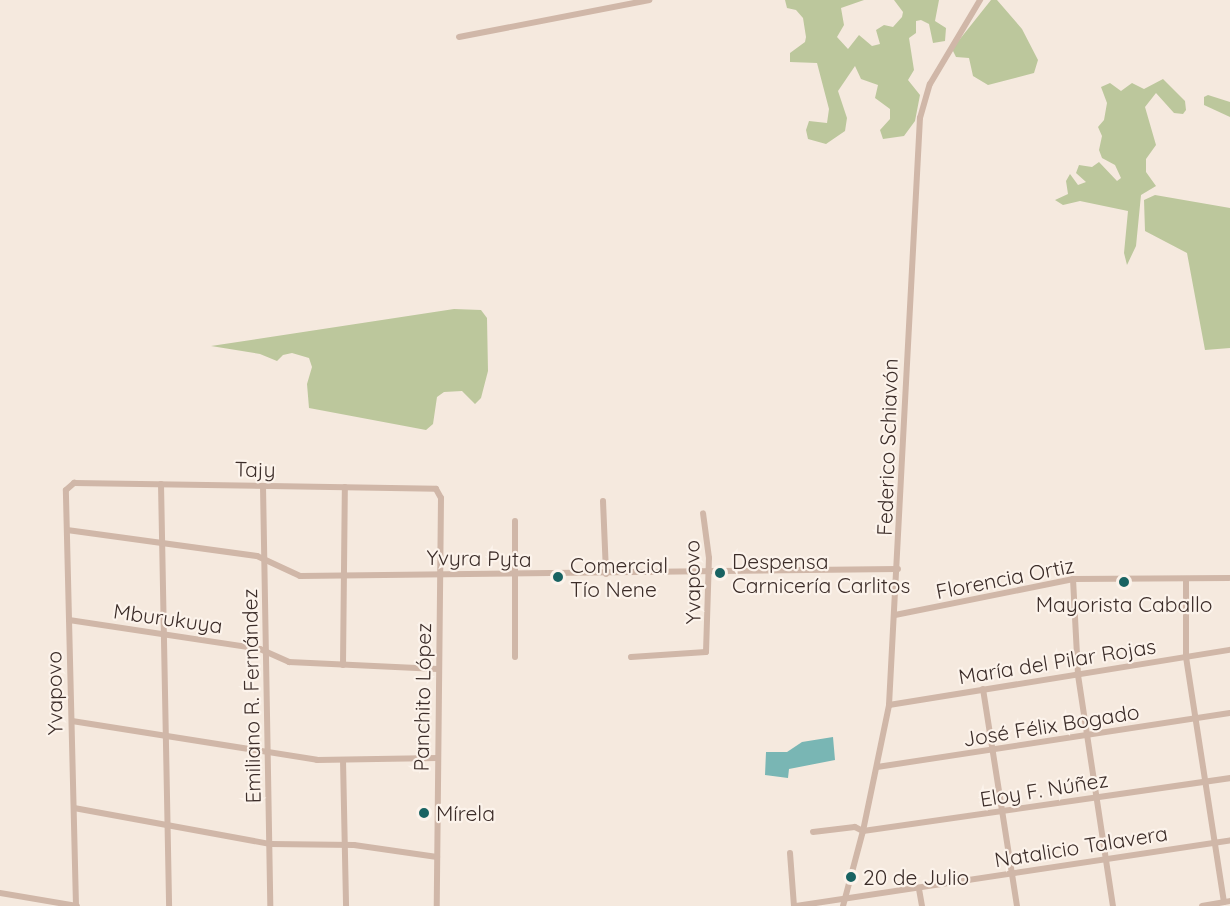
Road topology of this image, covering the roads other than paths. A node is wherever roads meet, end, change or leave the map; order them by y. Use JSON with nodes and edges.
{"nodes":[{"id":1,"x":649,"y":0,"type":"edge"},
{"id":2,"x":980,"y":0,"type":"edge"},
{"id":3,"x":628,"y":2,"type":"edge"},
{"id":4,"x":459,"y":37,"type":"dead end"},
{"id":5,"x":74,"y":483,"type":"joint"},
{"id":6,"x":161,"y":484,"type":"junction"},
{"id":7,"x":262,"y":486,"type":"junction"},
{"id":8,"x":345,"y":487,"type":"junction"},
{"id":9,"x":436,"y":489,"type":"joint"},
{"id":10,"x":603,"y":501,"type":"dead end"},
{"id":11,"x":703,"y":513,"type":"dead end"},
{"id":12,"x":515,"y":521,"type":"dead end"},
{"id":13,"x":67,"y":530,"type":"junction"},
{"id":14,"x":161,"y":543,"type":"junction"},
{"id":15,"x":265,"y":558,"type":"junction"},
{"id":16,"x":898,"y":569,"type":"junction"},
{"id":17,"x":709,"y":572,"type":"junction"},
{"id":18,"x":344,"y":574,"type":"junction"},
{"id":19,"x":440,"y":574,"type":"junction"},
{"id":20,"x":606,"y":574,"type":"junction"},
{"id":21,"x":516,"y":576,"type":"junction"},
{"id":22,"x":1229,"y":578,"type":"edge"},
{"id":23,"x":1073,"y":579,"type":"junction"},
{"id":24,"x":1185,"y":579,"type":"junction"},
{"id":25,"x":895,"y":615,"type":"junction"},
{"id":26,"x":69,"y":620,"type":"junction"},
{"id":27,"x":163,"y":632,"type":"junction"},
{"id":28,"x":1230,"y":650,"type":"edge"},
{"id":29,"x":266,"y":652,"type":"junction"},
{"id":30,"x":515,"y":657,"type":"dead end"},
{"id":31,"x":631,"y":657,"type":"dead end"},
{"id":32,"x":1186,"y":657,"type":"junction"},
{"id":33,"x":343,"y":665,"type":"junction"},
{"id":34,"x":438,"y":669,"type":"junction"},
{"id":35,"x":1078,"y":675,"type":"junction"},
{"id":36,"x":983,"y":689,"type":"junction"},
{"id":37,"x":889,"y":705,"type":"junction"},
{"id":38,"x":1230,"y":713,"type":"edge"},
{"id":39,"x":1197,"y":718,"type":"junction"},
{"id":40,"x":72,"y":721,"type":"junction"},
{"id":41,"x":166,"y":736,"type":"junction"},
{"id":42,"x":1087,"y":736,"type":"junction"},
{"id":43,"x":993,"y":751,"type":"junction"},
{"id":44,"x":269,"y":752,"type":"junction"},
{"id":45,"x":437,"y":758,"type":"junction"},
{"id":46,"x":343,"y":760,"type":"junction"},
{"id":47,"x":877,"y":767,"type":"junction"},
{"id":48,"x":1230,"y":778,"type":"edge"},
{"id":49,"x":1206,"y":781,"type":"junction"},
{"id":50,"x":1097,"y":798,"type":"junction"},
{"id":51,"x":74,"y":807,"type":"junction"},
{"id":52,"x":1003,"y":813,"type":"junction"},
{"id":53,"x":167,"y":824,"type":"junction"},
{"id":54,"x":863,"y":831,"type":"junction"},
{"id":55,"x":813,"y":832,"type":"dead end"},
{"id":56,"x":1230,"y":840,"type":"edge"},
{"id":57,"x":1217,"y":842,"type":"junction"},
{"id":58,"x":271,"y":844,"type":"junction"},
{"id":59,"x":346,"y":845,"type":"junction"},
{"id":60,"x":790,"y":853,"type":"dead end"},
{"id":61,"x":437,"y":857,"type":"junction"},
{"id":62,"x":1106,"y":858,"type":"junction"},
{"id":63,"x":1011,"y":874,"type":"junction"},
{"id":64,"x":919,"y":889,"type":"junction"},
{"id":65,"x":0,"y":893,"type":"edge"},
{"id":66,"x":1227,"y":902,"type":"edge"},
{"id":67,"x":843,"y":903,"type":"edge"},
{"id":68,"x":76,"y":906,"type":"edge"},
{"id":69,"x":169,"y":906,"type":"edge"},
{"id":70,"x":270,"y":906,"type":"edge"},
{"id":71,"x":346,"y":906,"type":"edge"},
{"id":72,"x":437,"y":906,"type":"edge"},
{"id":73,"x":795,"y":906,"type":"edge"},
{"id":74,"x":922,"y":906,"type":"edge"},
{"id":75,"x":1017,"y":906,"type":"edge"},
{"id":76,"x":1113,"y":906,"type":"edge"},
{"id":77,"x":1202,"y":906,"type":"edge"}],
"edges":[{"from":1,"to":3,"type":"street"},
{"from":2,"to":16,"type":"street","name":"Federico Schiavón"},
{"from":3,"to":4,"type":"street"},
{"from":5,"to":6,"type":"street","name":"Tajy"},
{"from":5,"to":13,"type":"street","name":"Yvapovo"},
{"from":6,"to":7,"type":"street","name":"Tajy"},
{"from":6,"to":14,"type":"street"},
{"from":7,"to":8,"type":"street","name":"Tajy"},
{"from":7,"to":15,"type":"street","name":"Emiliano R. Fernández"},
{"from":8,"to":9,"type":"street","name":"Tajy"},
{"from":8,"to":18,"type":"street"},
{"from":9,"to":19,"type":"street","name":"Panchito López"},
{"from":10,"to":20,"type":"street"},
{"from":11,"to":17,"type":"street","name":"Yvapovo"},
{"from":12,"to":21,"type":"street"},
{"from":13,"to":14,"type":"street","name":"Yvyra Pyta"},
{"from":13,"to":26,"type":"street","name":"Yvapovo"},
{"from":14,"to":15,"type":"street","name":"Yvyra Pyta"},
{"from":14,"to":27,"type":"street"},
{"from":15,"to":18,"type":"street","name":"Yvyra Pyta"},
{"from":15,"to":29,"type":"street","name":"Emiliano R. Fernández"},
{"from":16,"to":17,"type":"street","name":"Yvyra Pyta"},
{"from":16,"to":25,"type":"street","name":"Federico Schiavón"},
{"from":17,"to":20,"type":"street","name":"Yvyra Pyta"},
{"from":17,"to":31,"type":"street","name":"Yvapovo"},
{"from":18,"to":19,"type":"street","name":"Yvyra Pyta"},
{"from":18,"to":33,"type":"street"},
{"from":19,"to":21,"type":"street","name":"Yvyra Pyta"},
{"from":19,"to":34,"type":"street","name":"Panchito López"},
{"from":20,"to":21,"type":"street","name":"Yvyra Pyta"},
{"from":21,"to":30,"type":"street"},
{"from":22,"to":24,"type":"street","name":"Florencia Ortiz"},
{"from":23,"to":24,"type":"street","name":"Florencia Ortiz"},
{"from":23,"to":25,"type":"street","name":"Florencia Ortiz"},
{"from":23,"to":35,"type":"street"},
{"from":24,"to":32,"type":"street"},
{"from":25,"to":37,"type":"street","name":"Federico Schiavón"},
{"from":26,"to":27,"type":"street","name":"Mburukuya"},
{"from":26,"to":40,"type":"street","name":"Yvapovo"},
{"from":27,"to":29,"type":"street","name":"Mburukuya"},
{"from":27,"to":41,"type":"street"},
{"from":28,"to":32,"type":"street","name":"María del Pilar Rojas"},
{"from":29,"to":33,"type":"street","name":"Mburukuya"},
{"from":29,"to":44,"type":"street","name":"Emiliano R. Fernández"},
{"from":32,"to":35,"type":"street","name":"María del Pilar Rojas"},
{"from":32,"to":39,"type":"street"},
{"from":33,"to":34,"type":"street","name":"Mburukuya"},
{"from":34,"to":45,"type":"street","name":"Panchito López"},
{"from":35,"to":36,"type":"street","name":"María del Pilar Rojas"},
{"from":35,"to":42,"type":"street"},
{"from":36,"to":37,"type":"street","name":"María del Pilar Rojas"},
{"from":36,"to":43,"type":"street"},
{"from":37,"to":47,"type":"street","name":"Federico Schiavón"},
{"from":38,"to":39,"type":"street","name":"José Félix Bogado"},
{"from":39,"to":42,"type":"street","name":"José Félix Bogado"},
{"from":39,"to":49,"type":"street"},
{"from":40,"to":41,"type":"street"},
{"from":40,"to":51,"type":"street","name":"Yvapovo"},
{"from":41,"to":44,"type":"street"},
{"from":41,"to":53,"type":"street"},
{"from":42,"to":43,"type":"street","name":"José Félix Bogado"},
{"from":42,"to":50,"type":"street"},
{"from":43,"to":47,"type":"street","name":"José Félix Bogado"},
{"from":43,"to":52,"type":"street"},
{"from":44,"to":46,"type":"street"},
{"from":44,"to":58,"type":"street","name":"Emiliano R. Fernández"},
{"from":45,"to":46,"type":"street"},
{"from":45,"to":61,"type":"street","name":"Panchito López"},
{"from":46,"to":59,"type":"street"},
{"from":47,"to":54,"type":"street","name":"Federico Schiavón"},
{"from":48,"to":49,"type":"street","name":"Eloy F. Núñez"},
{"from":49,"to":50,"type":"street","name":"Eloy F. Núñez"},
{"from":49,"to":57,"type":"street"},
{"from":50,"to":52,"type":"street","name":"Eloy F. Núñez"},
{"from":50,"to":62,"type":"street"},
{"from":51,"to":53,"type":"street"},
{"from":51,"to":68,"type":"street","name":"Yvapovo"},
{"from":52,"to":54,"type":"street","name":"Eloy F. Núñez"},
{"from":52,"to":63,"type":"street"},
{"from":53,"to":58,"type":"street"},
{"from":53,"to":69,"type":"street"},
{"from":54,"to":55,"type":"street","name":"Eloy F. Núñez"},
{"from":54,"to":67,"type":"street","name":"Federico Schiavón"},
{"from":56,"to":57,"type":"street","name":"Natalicio Talavera"},
{"from":57,"to":62,"type":"street","name":"Natalicio Talavera"},
{"from":57,"to":66,"type":"street"},
{"from":58,"to":59,"type":"street"},
{"from":58,"to":70,"type":"street","name":"Emiliano R. Fernández"},
{"from":59,"to":61,"type":"street"},
{"from":59,"to":71,"type":"street"},
{"from":60,"to":73,"type":"street"},
{"from":61,"to":72,"type":"street","name":"Panchito López"},
{"from":62,"to":63,"type":"street","name":"Natalicio Talavera"},
{"from":62,"to":76,"type":"street"},
{"from":63,"to":64,"type":"street","name":"Natalicio Talavera"},
{"from":63,"to":75,"type":"street"},
{"from":64,"to":67,"type":"street","name":"Natalicio Talavera"},
{"from":64,"to":74,"type":"street"},
{"from":65,"to":68,"type":"street"},
{"from":66,"to":77,"type":"street"},
{"from":67,"to":73,"type":"street","name":"Natalicio Talavera"}]}
